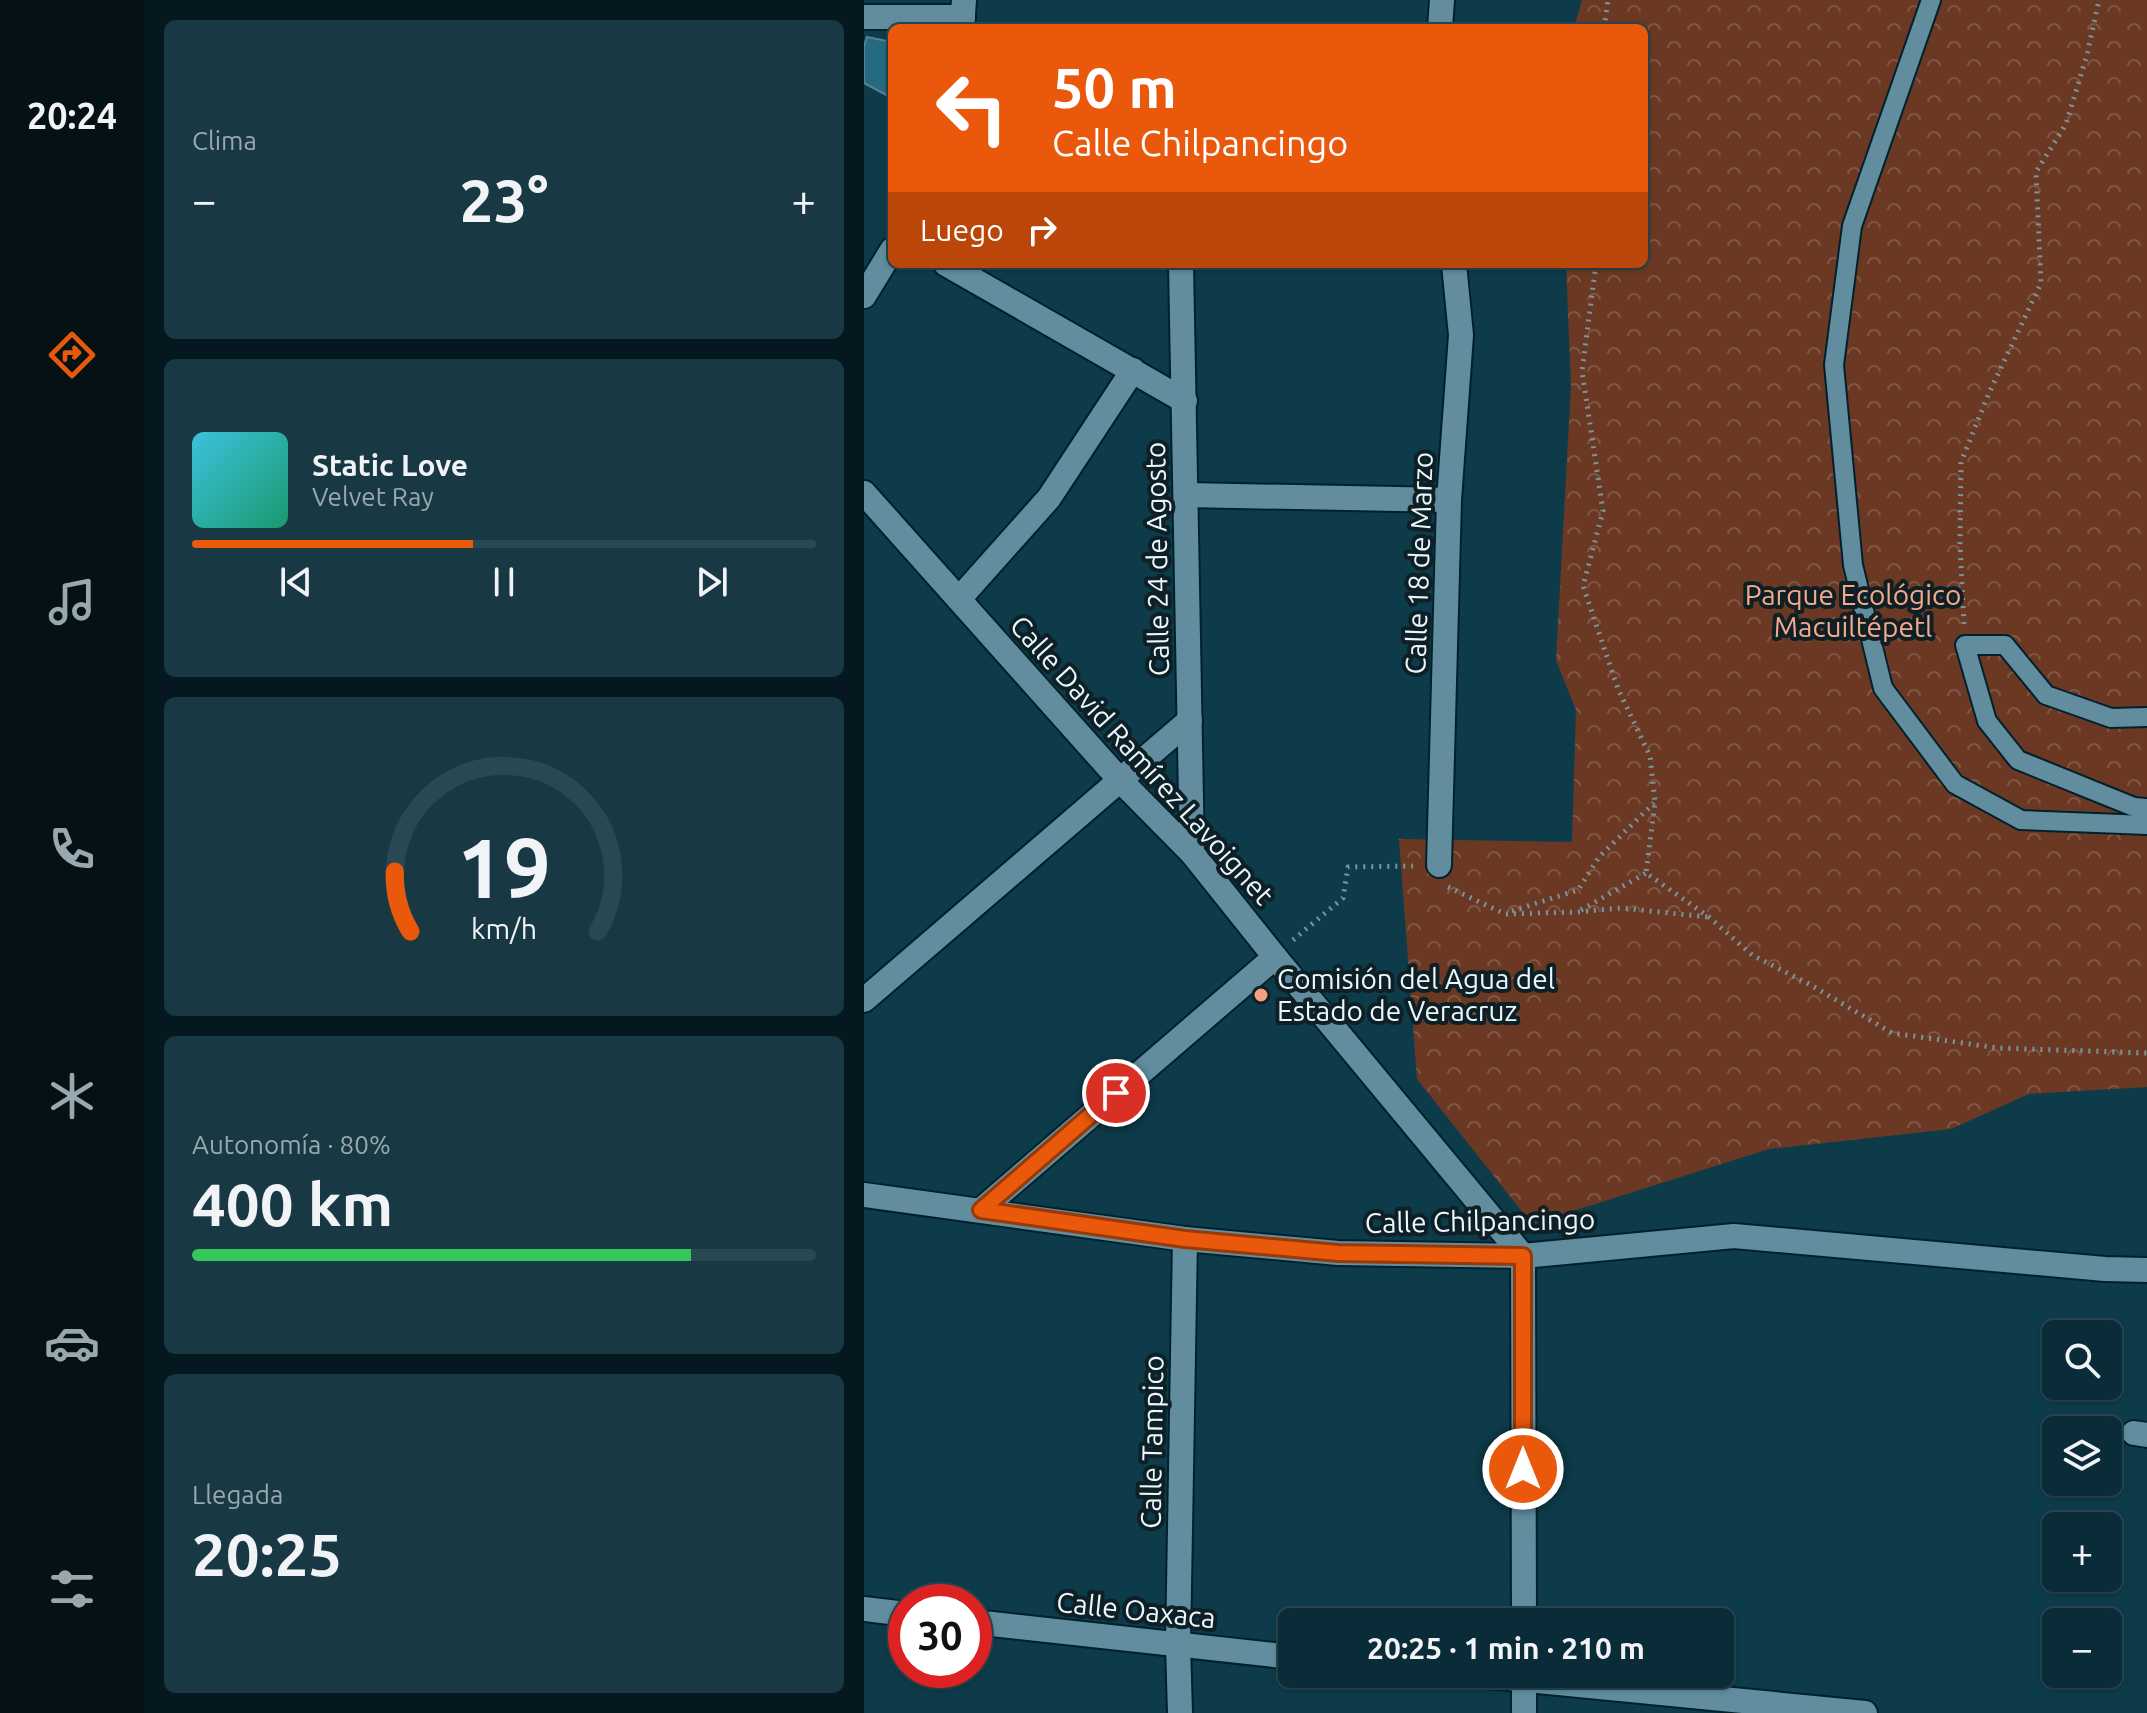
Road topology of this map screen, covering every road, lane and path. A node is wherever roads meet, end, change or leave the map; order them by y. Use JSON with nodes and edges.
{"nodes":[{"id":1,"x":1442,"y":0,"type":"edge"},
{"id":2,"x":1608,"y":0,"type":"edge"},
{"id":3,"x":1931,"y":0,"type":"edge"},
{"id":4,"x":2099,"y":0,"type":"edge"},
{"id":5,"x":963,"y":15,"type":"edge"},
{"id":6,"x":864,"y":17,"type":"edge"},
{"id":7,"x":1440,"y":24,"type":"edge"},
{"id":8,"x":1605,"y":24,"type":"edge"},
{"id":9,"x":888,"y":257,"type":"edge"},
{"id":10,"x":953,"y":268,"type":"edge"},
{"id":11,"x":1181,"y":268,"type":"edge"},
{"id":12,"x":1454,"y":268,"type":"edge"},
{"id":13,"x":1595,"y":268,"type":"edge"},
{"id":14,"x":864,"y":296,"type":"edge"},
{"id":15,"x":1133,"y":370,"type":"junction"},
{"id":16,"x":1185,"y":401,"type":"junction"},
{"id":17,"x":864,"y":493,"type":"edge"},
{"id":18,"x":1186,"y":495,"type":"junction"},
{"id":19,"x":1449,"y":500,"type":"junction"},
{"id":20,"x":959,"y":599,"type":"junction"},
{"id":21,"x":1965,"y":645,"type":"junction"},
{"id":22,"x":2147,"y":717,"type":"edge"},
{"id":23,"x":1190,"y":720,"type":"junction"},
{"id":24,"x":1119,"y":779,"type":"junction"},
{"id":25,"x":1655,"y":802,"type":"junction"},
{"id":26,"x":2147,"y":808,"type":"edge"},
{"id":27,"x":2147,"y":825,"type":"edge"},
{"id":28,"x":1192,"y":853,"type":"junction"},
{"id":29,"x":1439,"y":865,"type":"junction"},
{"id":30,"x":1646,"y":873,"type":"junction"},
{"id":31,"x":1577,"y":912,"type":"junction"},
{"id":32,"x":1505,"y":914,"type":"junction"},
{"id":33,"x":1709,"y":917,"type":"junction"},
{"id":34,"x":1275,"y":957,"type":"junction"},
{"id":35,"x":864,"y":1000,"type":"edge"},
{"id":36,"x":2147,"y":1053,"type":"edge"},
{"id":37,"x":864,"y":1195,"type":"edge"},
{"id":38,"x":981,"y":1210,"type":"junction"},
{"id":39,"x":1185,"y":1239,"type":"junction"},
{"id":40,"x":1523,"y":1256,"type":"junction"},
{"id":41,"x":2147,"y":1270,"type":"edge"},
{"id":42,"x":1524,"y":1608,"type":"edge"},
{"id":43,"x":864,"y":1609,"type":"edge"},
{"id":44,"x":888,"y":1612,"type":"edge"},
{"id":45,"x":992,"y":1624,"type":"edge"},
{"id":46,"x":1178,"y":1645,"type":"junction"},
{"id":47,"x":1278,"y":1656,"type":"edge"},
{"id":48,"x":1524,"y":1688,"type":"edge"},
{"id":49,"x":1628,"y":1688,"type":"edge"},
{"id":50,"x":1180,"y":1713,"type":"edge"},
{"id":51,"x":1524,"y":1713,"type":"edge"},
{"id":52,"x":1865,"y":1713,"type":"edge"}],
"edges":[{"from":1,"to":7,"type":"street"},
{"from":2,"to":8,"type":"path"},
{"from":3,"to":27,"type":"lane"},
{"from":4,"to":21,"type":"path"},
{"from":5,"to":6,"type":"street"},
{"from":9,"to":14,"type":"street"},
{"from":10,"to":15,"type":"street"},
{"from":11,"to":16,"type":"street","name":"Calle 24 de Agosto"},
{"from":12,"to":19,"type":"street","name":"Calle 18 de Marzo"},
{"from":13,"to":25,"type":"path"},
{"from":15,"to":16,"type":"street"},
{"from":15,"to":20,"type":"street"},
{"from":16,"to":18,"type":"street","name":"Calle 24 de Agosto"},
{"from":17,"to":20,"type":"street","name":"Calle David Ramírez Lavoignet"},
{"from":18,"to":19,"type":"street"},
{"from":18,"to":23,"type":"street","name":"Calle 24 de Agosto"},
{"from":19,"to":29,"type":"street","name":"Calle 18 de Marzo"},
{"from":20,"to":24,"type":"street","name":"Calle David Ramírez Lavoignet"},
{"from":21,"to":22,"type":"lane"},
{"from":21,"to":26,"type":"lane"},
{"from":23,"to":24,"type":"street"},
{"from":23,"to":28,"type":"street","name":"Calle 24 de Agosto"},
{"from":24,"to":28,"type":"street","name":"Calle David Ramírez Lavoignet"},
{"from":24,"to":35,"type":"street"},
{"from":25,"to":30,"type":"path"},
{"from":25,"to":32,"type":"path"},
{"from":28,"to":34,"type":"street","name":"Calle David Ramírez Lavoignet"},
{"from":29,"to":32,"type":"path"},
{"from":29,"to":34,"type":"path"},
{"from":30,"to":31,"type":"path"},
{"from":30,"to":33,"type":"path"},
{"from":31,"to":32,"type":"path"},
{"from":31,"to":33,"type":"path"},
{"from":33,"to":36,"type":"path"},
{"from":34,"to":38,"type":"street"},
{"from":34,"to":40,"type":"street","name":"Calle David Ramírez Lavoignet"},
{"from":37,"to":38,"type":"street","name":"Calle Chilpancingo"},
{"from":38,"to":39,"type":"street","name":"Calle Chilpancingo"},
{"from":39,"to":40,"type":"street","name":"Calle Chilpancingo"},
{"from":39,"to":46,"type":"street","name":"Calle Tampico"},
{"from":40,"to":41,"type":"street","name":"Calle Chilpancingo"},
{"from":40,"to":42,"type":"street"},
{"from":43,"to":44,"type":"street"},
{"from":45,"to":46,"type":"street","name":"Calle Oaxaca"},
{"from":46,"to":47,"type":"street","name":"Calle Oaxaca"},
{"from":46,"to":50,"type":"street","name":"Calle Tampico"},
{"from":48,"to":51,"type":"street"},
{"from":49,"to":52,"type":"street"}]}
